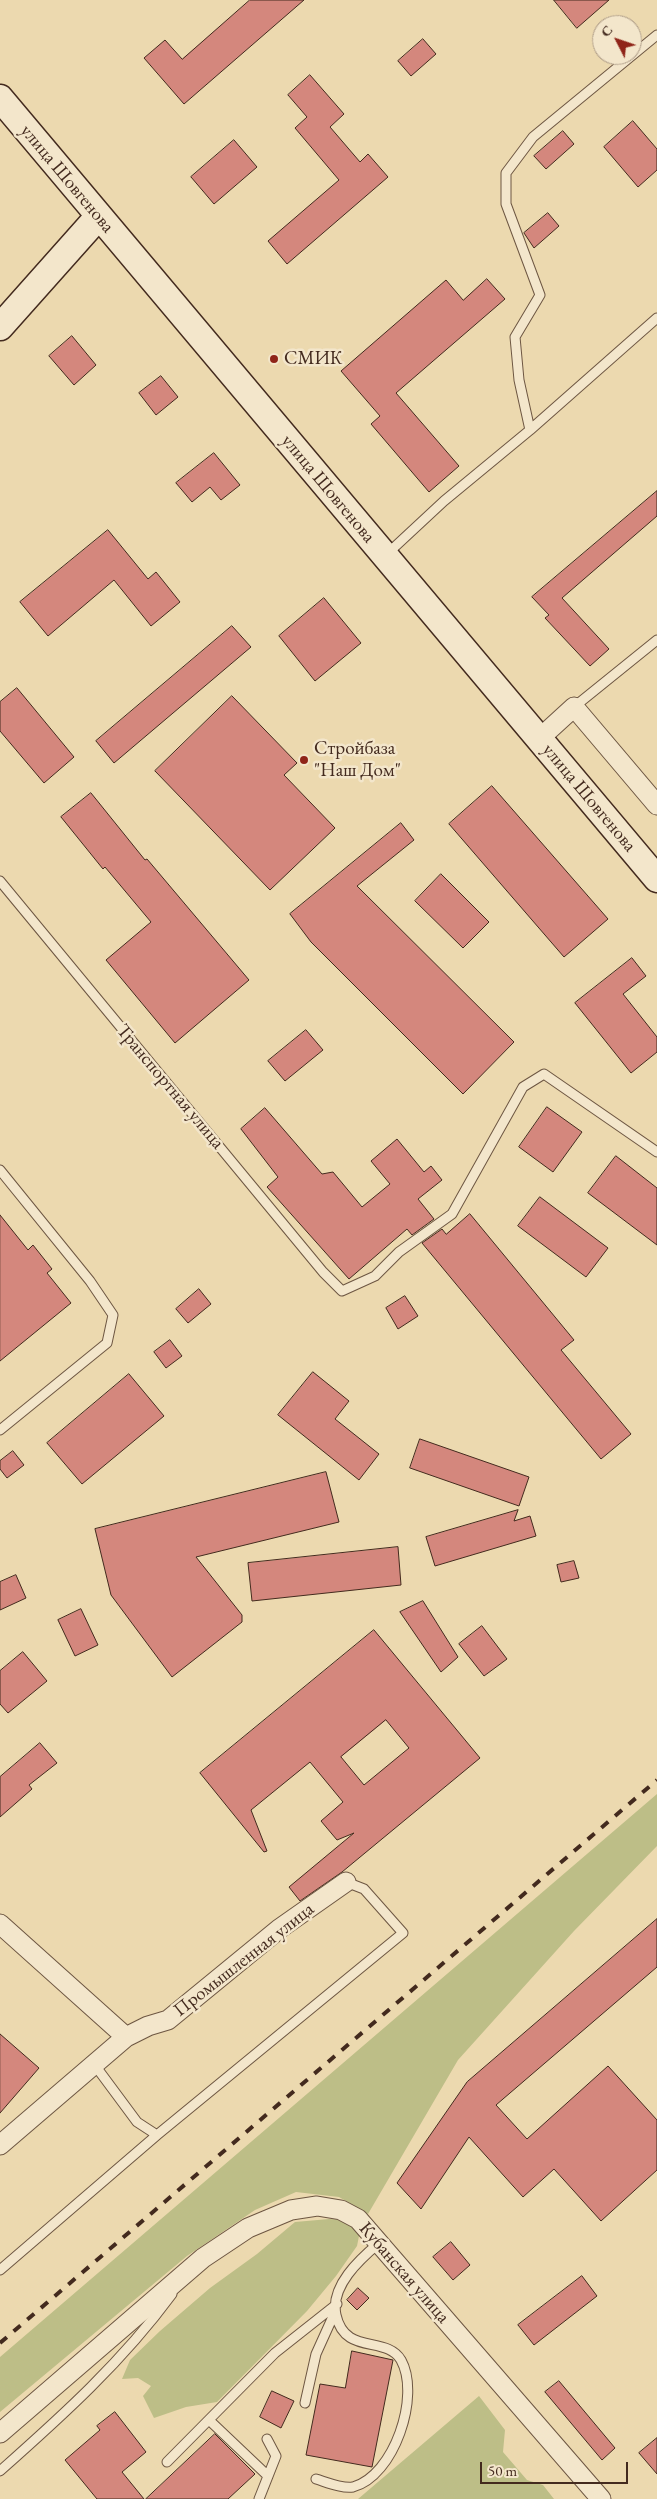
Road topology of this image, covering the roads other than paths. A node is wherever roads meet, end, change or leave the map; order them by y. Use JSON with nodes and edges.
{"nodes":[{"id":1,"x":657,"y":35,"type":"edge"},
{"id":2,"x":0,"y":98,"type":"edge"},
{"id":3,"x":98,"y":216,"type":"junction"},
{"id":4,"x":657,"y":318,"type":"edge"},
{"id":5,"x":0,"y":327,"type":"edge"},
{"id":6,"x":530,"y":430,"type":"junction"},
{"id":7,"x":385,"y":556,"type":"junction"},
{"id":8,"x":657,"y":640,"type":"edge"},
{"id":9,"x":574,"y":707,"type":"junction"},
{"id":10,"x":539,"y":738,"type":"junction"},
{"id":11,"x":657,"y":805,"type":"edge"},
{"id":12,"x":657,"y":879,"type":"edge"},
{"id":13,"x":0,"y":881,"type":"edge"},
{"id":14,"x":657,"y":1152,"type":"edge"},
{"id":15,"x":0,"y":1170,"type":"edge"},
{"id":16,"x":0,"y":1430,"type":"edge"},
{"id":17,"x":346,"y":1882,"type":"joint"},
{"id":18,"x":0,"y":1924,"type":"edge"},
{"id":19,"x":126,"y":2037,"type":"junction"},
{"id":20,"x":94,"y":2064,"type":"junction"},
{"id":21,"x":157,"y":2135,"type":"junction"},
{"id":22,"x":0,"y":2144,"type":"edge"},
{"id":23,"x":379,"y":2243,"type":"junction"},
{"id":24,"x":191,"y":2268,"type":"junction"},
{"id":25,"x":0,"y":2270,"type":"edge"},
{"id":26,"x":336,"y":2308,"type":"junction"},
{"id":27,"x":305,"y":2403,"type":"dead end"},
{"id":28,"x":209,"y":2420,"type":"junction"},
{"id":29,"x":0,"y":2433,"type":"edge"},
{"id":30,"x":267,"y":2439,"type":"dead end"},
{"id":31,"x":167,"y":2462,"type":"dead end"},
{"id":32,"x":0,"y":2471,"type":"edge"},
{"id":33,"x":268,"y":2476,"type":"junction"},
{"id":34,"x":316,"y":2479,"type":"dead end"},
{"id":35,"x":259,"y":2499,"type":"edge"},
{"id":36,"x":601,"y":2499,"type":"edge"}],
"edges":[{"from":1,"to":6,"type":"lane"},
{"from":2,"to":3,"type":"street","name":"улица Шовгенова"},
{"from":3,"to":5,"type":"street"},
{"from":3,"to":7,"type":"street","name":"улица Шовгенова"},
{"from":4,"to":6,"type":"lane"},
{"from":6,"to":7,"type":"lane"},
{"from":7,"to":10,"type":"street","name":"улица Шовгенова"},
{"from":8,"to":9,"type":"lane"},
{"from":9,"to":10,"type":"street"},
{"from":9,"to":11,"type":"street"},
{"from":10,"to":12,"type":"street","name":"улица Шовгенова"},
{"from":13,"to":14,"type":"lane","name":"Транспортная улица"},
{"from":15,"to":16,"type":"lane"},
{"from":17,"to":19,"type":"street","name":"Промышленная улица"},
{"from":17,"to":21,"type":"lane"},
{"from":18,"to":19,"type":"street"},
{"from":19,"to":20,"type":"street","name":"Промышленная улица"},
{"from":20,"to":21,"type":"lane"},
{"from":20,"to":22,"type":"street","name":"Промышленная улица"},
{"from":21,"to":25,"type":"lane"},
{"from":23,"to":24,"type":"street","name":"Кубанская улица"},
{"from":23,"to":26,"type":"lane"},
{"from":23,"to":36,"type":"street","name":"Кубанская улица"},
{"from":24,"to":29,"type":"street","name":"Кубанская улица"},
{"from":24,"to":32,"type":"lane"},
{"from":26,"to":27,"type":"lane"},
{"from":26,"to":28,"type":"lane"},
{"from":26,"to":34,"type":"lane"},
{"from":28,"to":31,"type":"lane"},
{"from":28,"to":33,"type":"lane"},
{"from":30,"to":33,"type":"lane"},
{"from":33,"to":35,"type":"lane"}]}
